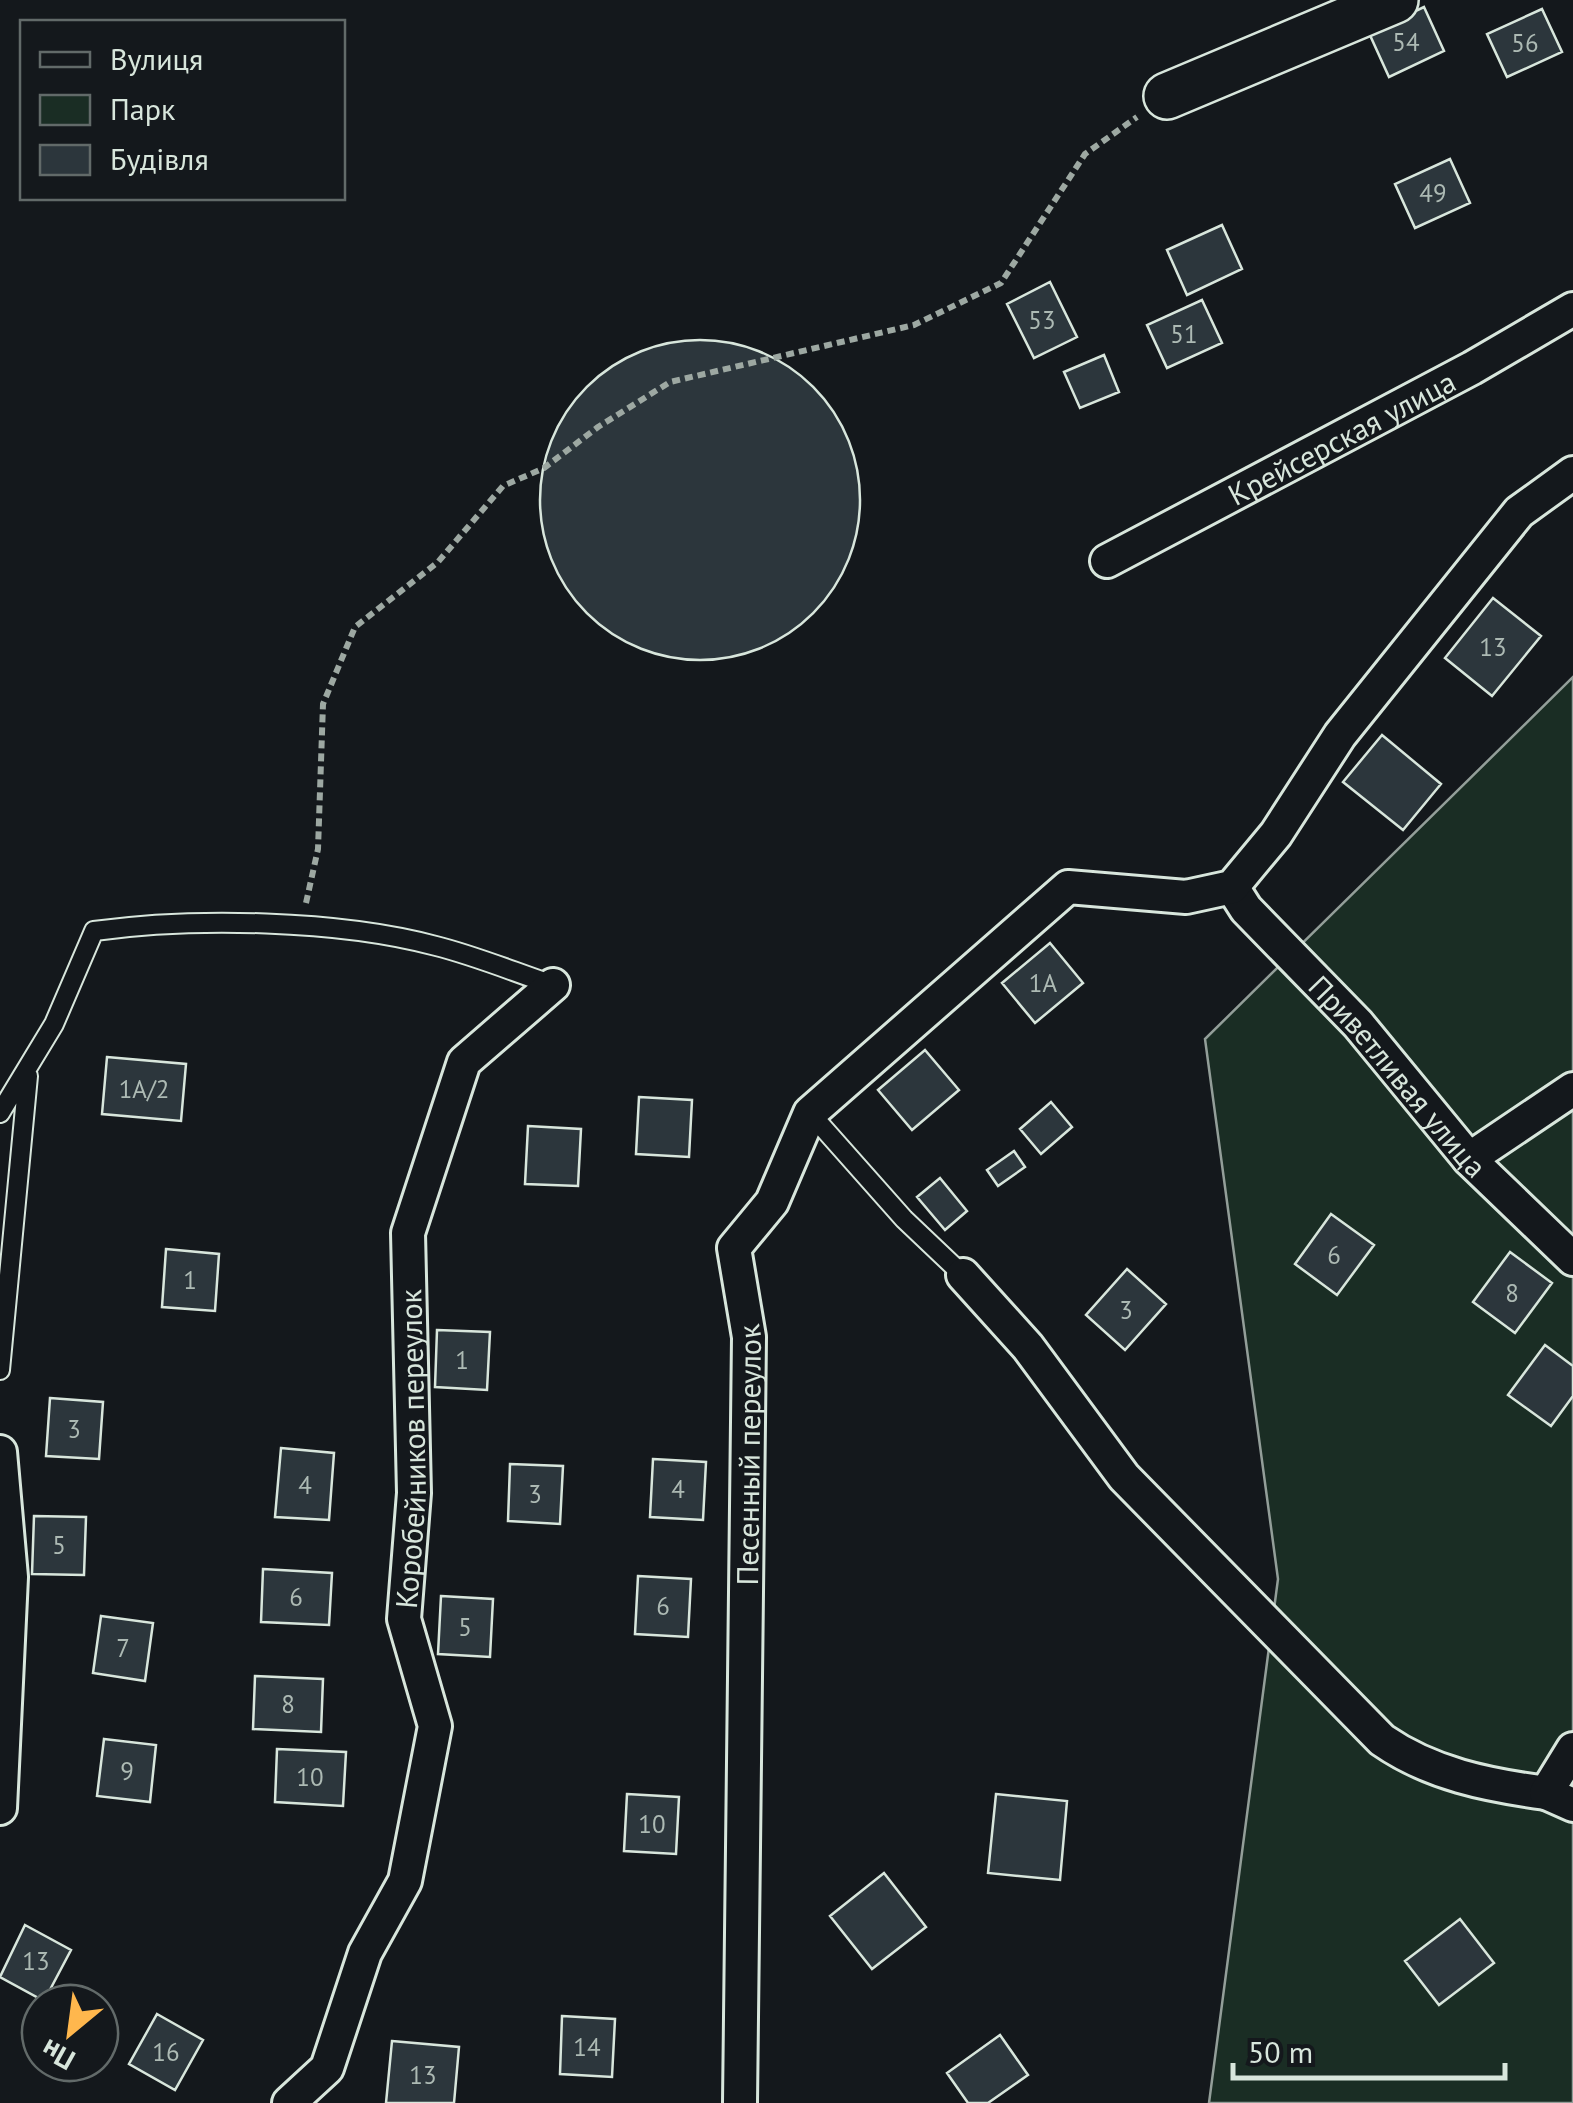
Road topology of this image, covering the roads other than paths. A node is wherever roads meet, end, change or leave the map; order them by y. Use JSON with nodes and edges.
{"nodes":[{"id":1,"x":1395,"y":0,"type":"edge"},
{"id":2,"x":1167,"y":96,"type":"road end"},
{"id":3,"x":1573,"y":309,"type":"edge"},
{"id":4,"x":1573,"y":473,"type":"edge"},
{"id":5,"x":1108,"y":562,"type":"dead end"},
{"id":6,"x":1232,"y":887,"type":"junction"},
{"id":7,"x":553,"y":984,"type":"joint"},
{"id":8,"x":28,"y":1070,"type":"junction"},
{"id":9,"x":1573,"y":1089,"type":"edge"},
{"id":10,"x":0,"y":1113,"type":"edge"},
{"id":11,"x":810,"y":1113,"type":"junction"},
{"id":12,"x":1469,"y":1159,"type":"junction"},
{"id":13,"x":1573,"y":1259,"type":"edge"},
{"id":14,"x":963,"y":1275,"type":"joint"},
{"id":15,"x":0,"y":1370,"type":"edge"},
{"id":16,"x":0,"y":1452,"type":"edge"},
{"id":17,"x":1573,"y":1749,"type":"edge"},
{"id":18,"x":1560,"y":1799,"type":"edge"},
{"id":19,"x":0,"y":1808,"type":"edge"},
{"id":20,"x":740,"y":2090,"type":"edge"},
{"id":21,"x":288,"y":2103,"type":"edge"},
{"id":22,"x":770,"y":2103,"type":"edge"}],
"edges":[{"from":1,"to":2,"type":"street"},
{"from":3,"to":5,"type":"street","name":"Крейсерская улица"},
{"from":4,"to":6,"type":"street"},
{"from":6,"to":11,"type":"street","name":"Песенный переулок"},
{"from":6,"to":12,"type":"street","name":"Приветливая улица"},
{"from":7,"to":8,"type":"lane"},
{"from":7,"to":21,"type":"street","name":"Коробейников переулок"},
{"from":8,"to":10,"type":"lane"},
{"from":8,"to":15,"type":"lane"},
{"from":9,"to":12,"type":"street"},
{"from":11,"to":14,"type":"lane"},
{"from":11,"to":20,"type":"street","name":"Песенный переулок"},
{"from":12,"to":13,"type":"street","name":"Приветливая улица"},
{"from":14,"to":18,"type":"street"},
{"from":16,"to":19,"type":"street"},
{"from":17,"to":18,"type":"street"},
{"from":20,"to":22,"type":"street"}]}
